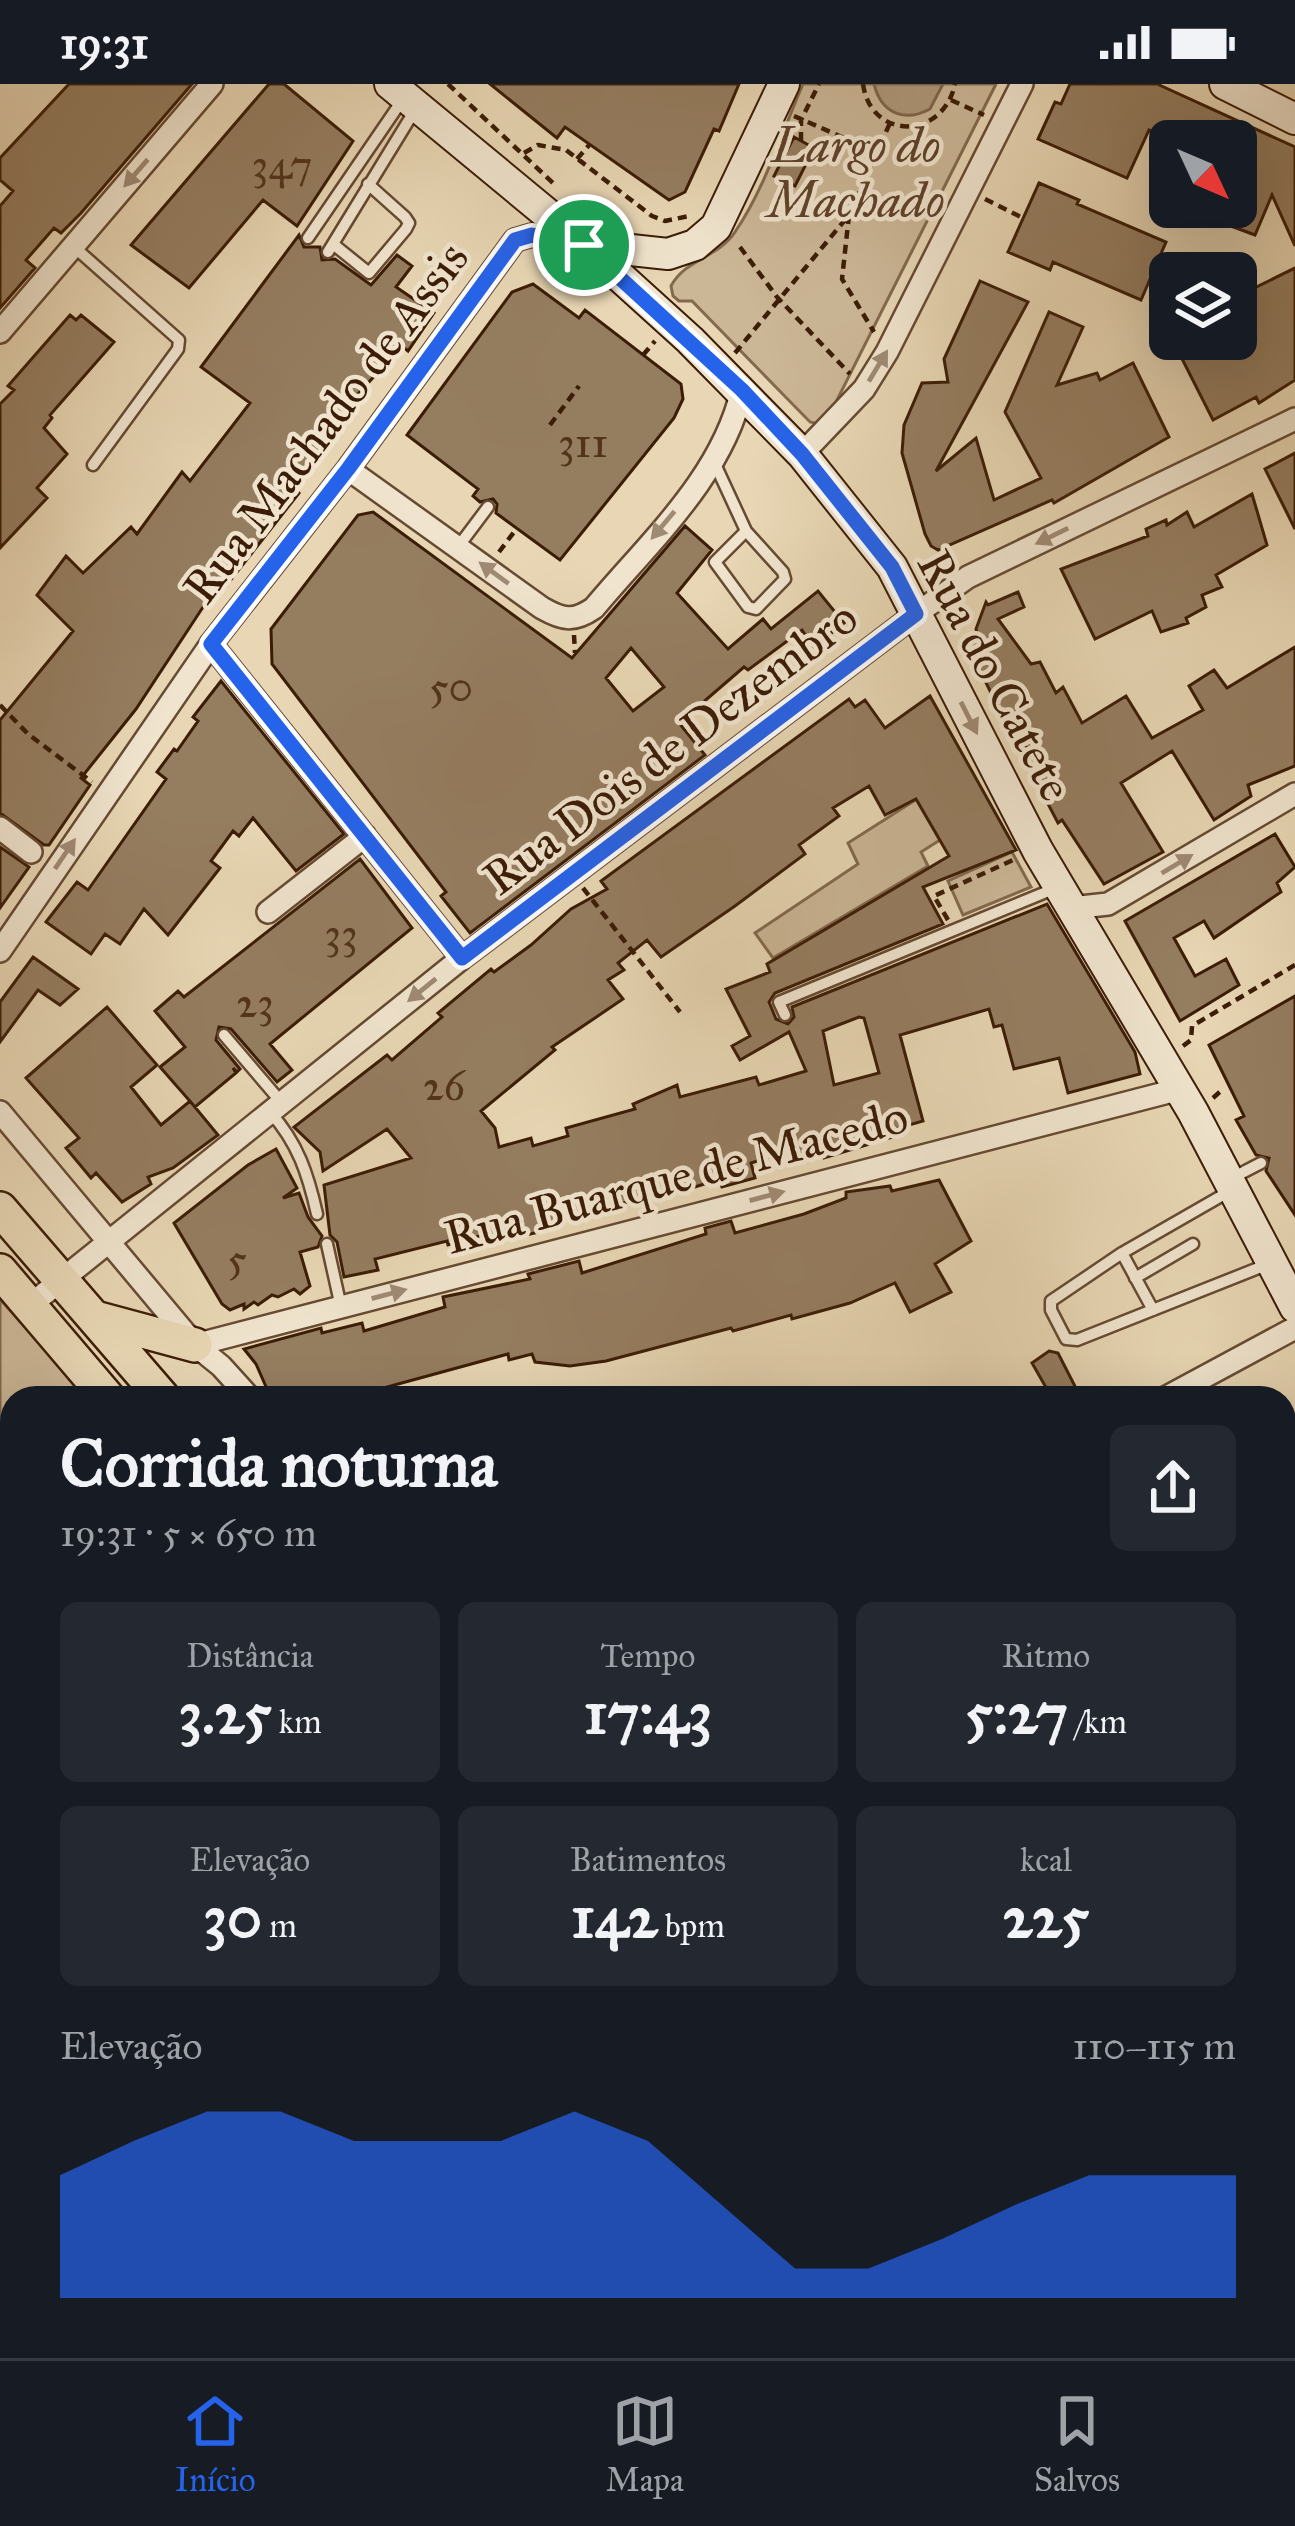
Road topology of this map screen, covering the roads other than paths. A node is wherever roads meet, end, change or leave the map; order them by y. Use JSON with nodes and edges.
{"nodes":[{"id":1,"x":212,"y":84,"type":"edge"},
{"id":2,"x":1022,"y":84,"type":"edge"},
{"id":3,"x":1245,"y":88,"type":"edge"},
{"id":4,"x":404,"y":96,"type":"edge"},
{"id":5,"x":786,"y":103,"type":"edge"},
{"id":6,"x":1295,"y":118,"type":"edge"},
{"id":7,"x":368,"y":184,"type":"junction"},
{"id":8,"x":308,"y":238,"type":"dead end"},
{"id":9,"x":584,"y":245,"type":"junction"},
{"id":10,"x":74,"y":246,"type":"junction"},
{"id":11,"x":0,"y":332,"type":"edge"},
{"id":12,"x":731,"y":381,"type":"junction"},
{"id":13,"x":1295,"y":418,"type":"edge"},
{"id":14,"x":802,"y":454,"type":"junction"},
{"id":15,"x":715,"y":464,"type":"junction"},
{"id":16,"x":93,"y":465,"type":"dead end"},
{"id":17,"x":348,"y":469,"type":"junction"},
{"id":18,"x":488,"y":507,"type":"dead end"},
{"id":19,"x":746,"y":531,"type":"junction"},
{"id":20,"x":458,"y":547,"type":"junction"},
{"id":21,"x":916,"y":614,"type":"junction"},
{"id":22,"x":211,"y":644,"type":"junction"},
{"id":23,"x":1295,"y":794,"type":"edge"},
{"id":24,"x":0,"y":828,"type":"edge"},
{"id":25,"x":365,"y":836,"type":"junction"},
{"id":26,"x":31,"y":852,"type":"dead end"},
{"id":27,"x":1065,"y":897,"type":"junction"},
{"id":28,"x":268,"y":912,"type":"dead end"},
{"id":29,"x":0,"y":951,"type":"edge"},
{"id":30,"x":462,"y":958,"type":"junction"},
{"id":31,"x":785,"y":1016,"type":"dead end"},
{"id":32,"x":224,"y":1035,"type":"dead end"},
{"id":33,"x":1180,"y":1089,"type":"junction"},
{"id":34,"x":276,"y":1108,"type":"junction"},
{"id":35,"x":0,"y":1112,"type":"edge"},
{"id":36,"x":1261,"y":1162,"type":"dead end"},
{"id":37,"x":1230,"y":1185,"type":"junction"},
{"id":38,"x":0,"y":1209,"type":"edge"},
{"id":39,"x":316,"y":1214,"type":"dead end"},
{"id":40,"x":108,"y":1243,"type":"junction"},
{"id":41,"x":327,"y":1244,"type":"dead end"},
{"id":42,"x":1192,"y":1244,"type":"dead end"},
{"id":43,"x":1121,"y":1252,"type":"junction"},
{"id":44,"x":1273,"y":1262,"type":"junction"},
{"id":45,"x":0,"y":1271,"type":"edge"},
{"id":46,"x":1135,"y":1278,"type":"junction"},
{"id":47,"x":61,"y":1280,"type":"junction"},
{"id":48,"x":29,"y":1306,"type":"junction"},
{"id":49,"x":341,"y":1306,"type":"junction"},
{"id":50,"x":1295,"y":1307,"type":"edge"},
{"id":51,"x":1153,"y":1310,"type":"junction"},
{"id":52,"x":95,"y":1318,"type":"junction"},
{"id":53,"x":1295,"y":1328,"type":"edge"},
{"id":54,"x":195,"y":1345,"type":"junction"},
{"id":55,"x":98,"y":1386,"type":"edge"},
{"id":56,"x":153,"y":1386,"type":"edge"},
{"id":57,"x":239,"y":1386,"type":"edge"},
{"id":58,"x":1187,"y":1386,"type":"edge"}],
"edges":[{"from":1,"to":10,"type":"street","one_way":true},
{"from":14,"to":2,"type":"street","one_way":true},
{"from":3,"to":6,"type":"main road"},
{"from":4,"to":7,"type":"lane"},
{"from":4,"to":8,"type":"lane"},
{"from":4,"to":9,"type":"main road","name":"Rua do Catete"},
{"from":5,"to":9,"type":"main road"},
{"from":7,"to":7,"type":"lane"},
{"from":9,"to":12,"type":"main road","name":"Rua do Catete"},
{"from":9,"to":17,"type":"street","name":"Rua Machado de Assis"},
{"from":10,"to":11,"type":"street"},
{"from":10,"to":16,"type":"lane"},
{"from":12,"to":14,"type":"main road","name":"Rua do Catete"},
{"from":12,"to":15,"type":"street"},
{"from":13,"to":21,"type":"street","name":"Rua Dois de Dezembro","one_way":true},
{"from":14,"to":21,"type":"main road","name":"Rua do Catete"},
{"from":15,"to":19,"type":"lane"},
{"from":15,"to":20,"type":"street","one_way":true},
{"from":17,"to":20,"type":"street"},
{"from":17,"to":22,"type":"street","name":"Rua Machado de Assis"},
{"from":18,"to":20,"type":"lane"},
{"from":19,"to":19,"type":"lane"},
{"from":21,"to":27,"type":"main road","name":"Rua do Catete","one_way":true},
{"from":21,"to":30,"type":"street","name":"Rua Dois de Dezembro"},
{"from":22,"to":25,"type":"street"},
{"from":29,"to":22,"type":"street","name":"Rua Machado de Assis","one_way":true},
{"from":27,"to":23,"type":"street","one_way":true},
{"from":24,"to":26,"type":"street"},
{"from":25,"to":28,"type":"street"},
{"from":25,"to":30,"type":"street"},
{"from":27,"to":31,"type":"lane"},
{"from":27,"to":33,"type":"main road","name":"Rua do Catete"},
{"from":30,"to":34,"type":"street","name":"Rua Dois de Dezembro","one_way":true},
{"from":32,"to":34,"type":"lane"},
{"from":33,"to":37,"type":"main road","name":"Rua do Catete"},
{"from":49,"to":33,"type":"street","name":"Rua Buarque de Macedo","one_way":true},
{"from":34,"to":39,"type":"lane"},
{"from":34,"to":40,"type":"street","name":"Rua Dois de Dezembro"},
{"from":35,"to":40,"type":"street"},
{"from":36,"to":37,"type":"lane"},
{"from":37,"to":43,"type":"lane"},
{"from":37,"to":44,"type":"main road","name":"Rua do Catete"},
{"from":38,"to":47,"type":"main road"},
{"from":40,"to":47,"type":"street","name":"Rua Dois de Dezembro"},
{"from":40,"to":54,"type":"street"},
{"from":41,"to":49,"type":"lane"},
{"from":42,"to":46,"type":"lane"},
{"from":43,"to":46,"type":"lane"},
{"from":43,"to":51,"type":"lane"},
{"from":44,"to":50,"type":"main road","name":"Rua do Catete"},
{"from":44,"to":51,"type":"lane"},
{"from":45,"to":48,"type":"main road"},
{"from":46,"to":51,"type":"lane"},
{"from":47,"to":48,"type":"street","name":"Rua Dois de Dezembro"},
{"from":47,"to":52,"type":"main road"},
{"from":48,"to":55,"type":"main road"},
{"from":49,"to":54,"type":"street","name":"Rua Buarque de Macedo"},
{"from":52,"to":54,"type":"main road"},
{"from":52,"to":56,"type":"main road"},
{"from":53,"to":58,"type":"street"},
{"from":54,"to":57,"type":"street"}]}
